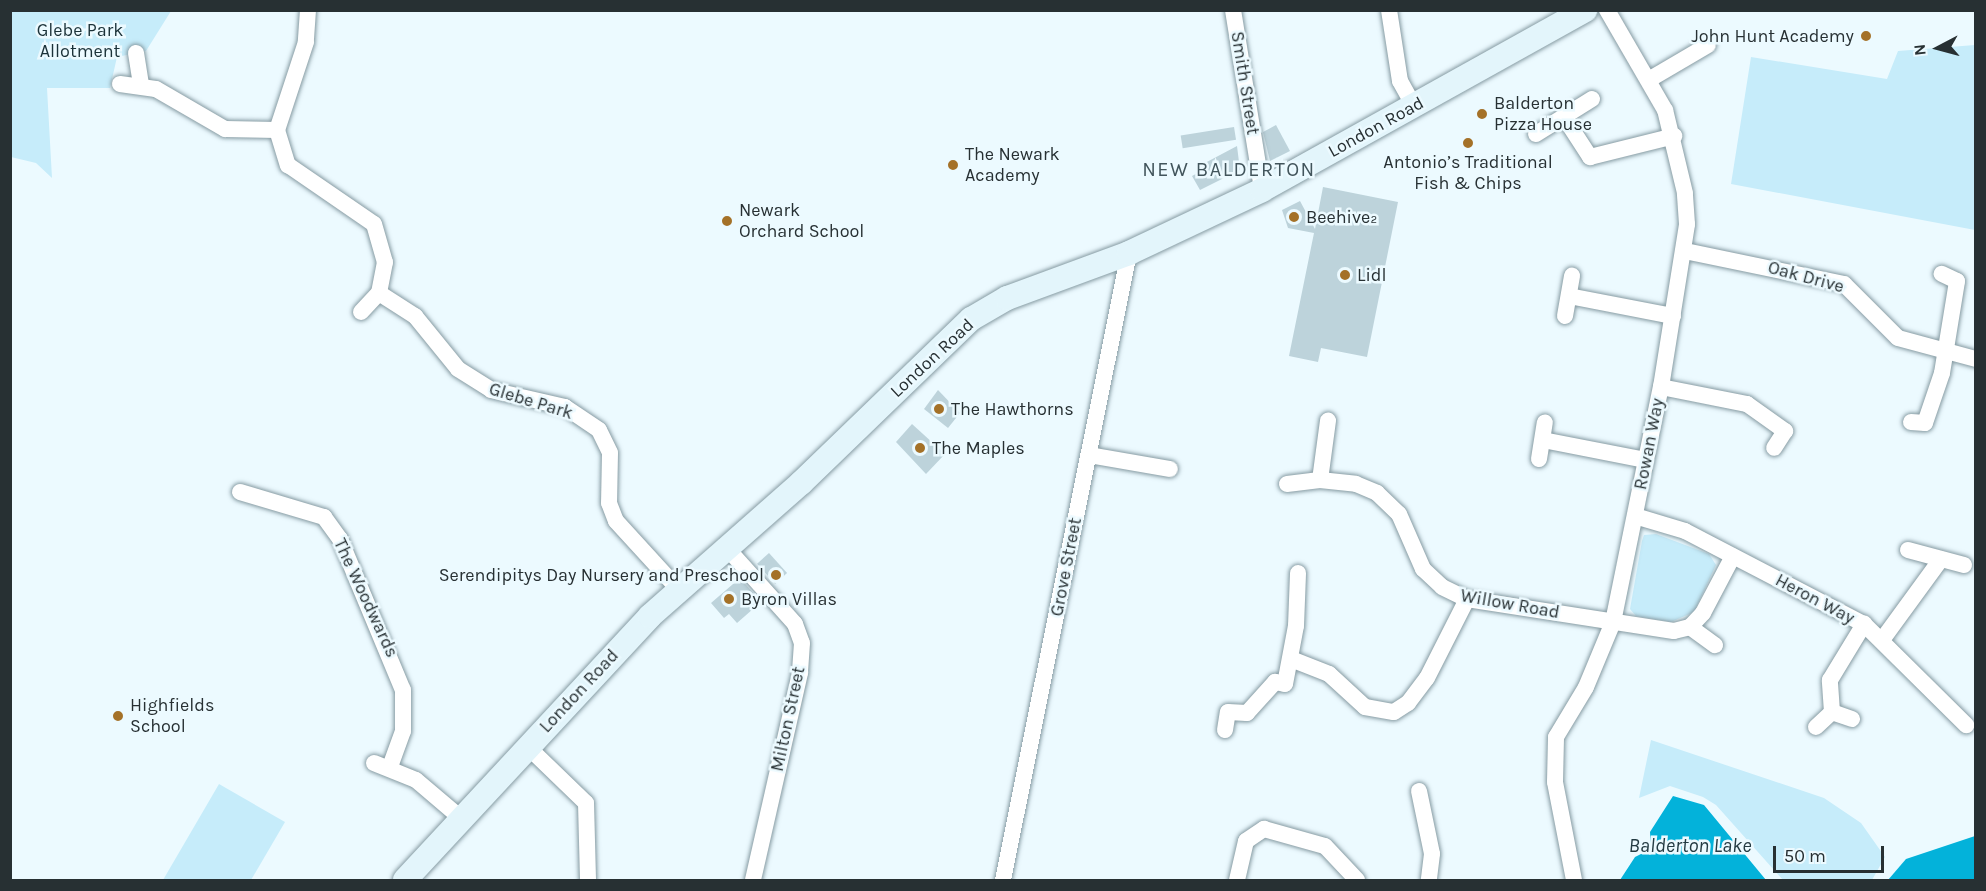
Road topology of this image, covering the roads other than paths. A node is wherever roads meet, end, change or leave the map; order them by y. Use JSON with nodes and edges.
{"nodes":[{"id":1,"x":308,"y":10,"type":"edge"},
{"id":2,"x":1233,"y":10,"type":"edge"},
{"id":3,"x":1389,"y":10,"type":"edge"},
{"id":4,"x":1585,"y":10,"type":"edge"},
{"id":5,"x":1606,"y":10,"type":"edge"},
{"id":6,"x":1708,"y":45,"type":"dead end"},
{"id":7,"x":136,"y":53,"type":"dead end"},
{"id":8,"x":1650,"y":79,"type":"junction"},
{"id":9,"x":120,"y":84,"type":"dead end"},
{"id":10,"x":141,"y":85,"type":"junction"},
{"id":11,"x":1592,"y":99,"type":"dead end"},
{"id":12,"x":1414,"y":106,"type":"junction"},
{"id":13,"x":1564,"y":117,"type":"junction"},
{"id":14,"x":277,"y":130,"type":"junction"},
{"id":15,"x":1536,"y":134,"type":"dead end"},
{"id":16,"x":1674,"y":136,"type":"junction"},
{"id":17,"x":1262,"y":190,"type":"junction"},
{"id":18,"x":1685,"y":251,"type":"junction"},
{"id":19,"x":1129,"y":253,"type":"junction"},
{"id":20,"x":1572,"y":276,"type":"dead end"},
{"id":21,"x":1956,"y":277,"type":"dead end"},
{"id":22,"x":379,"y":293,"type":"junction"},
{"id":23,"x":1569,"y":296,"type":"junction"},
{"id":24,"x":361,"y":312,"type":"dead end"},
{"id":25,"x":1565,"y":316,"type":"dead end"},
{"id":26,"x":1673,"y":316,"type":"junction"},
{"id":27,"x":1945,"y":354,"type":"junction"},
{"id":28,"x":1976,"y":359,"type":"edge"},
{"id":29,"x":1661,"y":387,"type":"junction"},
{"id":30,"x":1328,"y":421,"type":"dead end"},
{"id":31,"x":1545,"y":422,"type":"dead end"},
{"id":32,"x":1924,"y":427,"type":"dead end"},
{"id":33,"x":1543,"y":440,"type":"junction"},
{"id":34,"x":1774,"y":448,"type":"dead end"},
{"id":35,"x":1089,"y":455,"type":"junction"},
{"id":36,"x":1539,"y":459,"type":"dead end"},
{"id":37,"x":1646,"y":460,"type":"junction"},
{"id":38,"x":1170,"y":469,"type":"dead end"},
{"id":39,"x":1320,"y":480,"type":"junction"},
{"id":40,"x":1287,"y":484,"type":"dead end"},
{"id":41,"x":240,"y":492,"type":"dead end"},
{"id":42,"x":1635,"y":516,"type":"junction"},
{"id":43,"x":726,"y":547,"type":"junction"},
{"id":44,"x":1908,"y":550,"type":"dead end"},
{"id":45,"x":1733,"y":556,"type":"junction"},
{"id":46,"x":1941,"y":559,"type":"junction"},
{"id":47,"x":1964,"y":565,"type":"dead end"},
{"id":48,"x":1298,"y":573,"type":"dead end"},
{"id":49,"x":679,"y":590,"type":"junction"},
{"id":50,"x":1467,"y":600,"type":"junction"},
{"id":51,"x":1613,"y":622,"type":"junction"},
{"id":52,"x":1864,"y":624,"type":"junction"},
{"id":53,"x":1690,"y":627,"type":"junction"},
{"id":54,"x":1882,"y":640,"type":"junction"},
{"id":55,"x":1715,"y":645,"type":"dead end"},
{"id":56,"x":1291,"y":659,"type":"junction"},
{"id":57,"x":1832,"y":712,"type":"junction"},
{"id":58,"x":1852,"y":719,"type":"dead end"},
{"id":59,"x":1966,"y":725,"type":"dead end"},
{"id":60,"x":1815,"y":727,"type":"dead end"},
{"id":61,"x":1225,"y":730,"type":"dead end"},
{"id":62,"x":527,"y":746,"type":"junction"},
{"id":63,"x":1425,"y":798,"type":"dead end"},
{"id":64,"x":462,"y":819,"type":"junction"},
{"id":65,"x":405,"y":880,"type":"edge"},
{"id":66,"x":588,"y":880,"type":"edge"},
{"id":67,"x":753,"y":880,"type":"edge"},
{"id":68,"x":1003,"y":880,"type":"edge"},
{"id":69,"x":1237,"y":880,"type":"edge"},
{"id":70,"x":1357,"y":880,"type":"edge"},
{"id":71,"x":1429,"y":880,"type":"edge"},
{"id":72,"x":1574,"y":880,"type":"edge"}],
"edges":[{"from":1,"to":14,"type":"street"},
{"from":2,"to":17,"type":"street","name":"Smith Street"},
{"from":3,"to":12,"type":"street"},
{"from":4,"to":12,"type":"main road","name":"London Road"},
{"from":5,"to":8,"type":"street","name":"Rowan Way"},
{"from":6,"to":8,"type":"street"},
{"from":7,"to":10,"type":"street"},
{"from":8,"to":16,"type":"street","name":"Rowan Way"},
{"from":9,"to":10,"type":"street"},
{"from":10,"to":14,"type":"street"},
{"from":11,"to":13,"type":"street"},
{"from":12,"to":17,"type":"main road","name":"London Road"},
{"from":13,"to":15,"type":"street"},
{"from":13,"to":16,"type":"street"},
{"from":14,"to":22,"type":"street"},
{"from":16,"to":18,"type":"street","name":"Rowan Way"},
{"from":17,"to":19,"type":"main road","name":"London Road"},
{"from":18,"to":26,"type":"street","name":"Rowan Way"},
{"from":18,"to":27,"type":"street","name":"Oak Drive"},
{"from":19,"to":35,"type":"street","name":"Grove Street"},
{"from":19,"to":43,"type":"main road","name":"London Road"},
{"from":20,"to":23,"type":"street"},
{"from":21,"to":27,"type":"street"},
{"from":22,"to":24,"type":"street"},
{"from":22,"to":49,"type":"street","name":"Glebe Park"},
{"from":23,"to":25,"type":"street"},
{"from":23,"to":26,"type":"street"},
{"from":26,"to":29,"type":"street","name":"Rowan Way"},
{"from":27,"to":28,"type":"street","name":"Oak Drive"},
{"from":27,"to":32,"type":"street"},
{"from":29,"to":34,"type":"street"},
{"from":29,"to":37,"type":"street","name":"Rowan Way"},
{"from":30,"to":39,"type":"street"},
{"from":31,"to":33,"type":"street"},
{"from":33,"to":36,"type":"street"},
{"from":33,"to":37,"type":"street"},
{"from":35,"to":38,"type":"street"},
{"from":35,"to":68,"type":"street","name":"Grove Street"},
{"from":37,"to":42,"type":"street","name":"Rowan Way"},
{"from":39,"to":40,"type":"street","name":"Willow Road"},
{"from":39,"to":50,"type":"street","name":"Willow Road"},
{"from":41,"to":64,"type":"street","name":"The Woodwards"},
{"from":42,"to":45,"type":"street","name":"Heron Way"},
{"from":42,"to":51,"type":"street","name":"Rowan Way"},
{"from":43,"to":49,"type":"main road","name":"London Road"},
{"from":43,"to":67,"type":"street","name":"Milton Street"},
{"from":44,"to":46,"type":"street"},
{"from":45,"to":52,"type":"street","name":"Heron Way"},
{"from":45,"to":53,"type":"street"},
{"from":46,"to":47,"type":"street"},
{"from":46,"to":54,"type":"street"},
{"from":48,"to":56,"type":"street"},
{"from":49,"to":62,"type":"main road","name":"London Road"},
{"from":50,"to":51,"type":"street","name":"Willow Road"},
{"from":50,"to":56,"type":"street"},
{"from":51,"to":53,"type":"street","name":"Willow Road"},
{"from":51,"to":72,"type":"street","name":"Rowan Way"},
{"from":52,"to":54,"type":"street","name":"Heron Way"},
{"from":52,"to":57,"type":"street"},
{"from":53,"to":55,"type":"street"},
{"from":54,"to":59,"type":"street","name":"Heron Way"},
{"from":56,"to":61,"type":"street"},
{"from":57,"to":58,"type":"street"},
{"from":57,"to":60,"type":"street"},
{"from":62,"to":64,"type":"main road","name":"London Road"},
{"from":62,"to":66,"type":"street"},
{"from":63,"to":71,"type":"street"},
{"from":64,"to":65,"type":"main road","name":"London Road"},
{"from":69,"to":70,"type":"street"}]}
